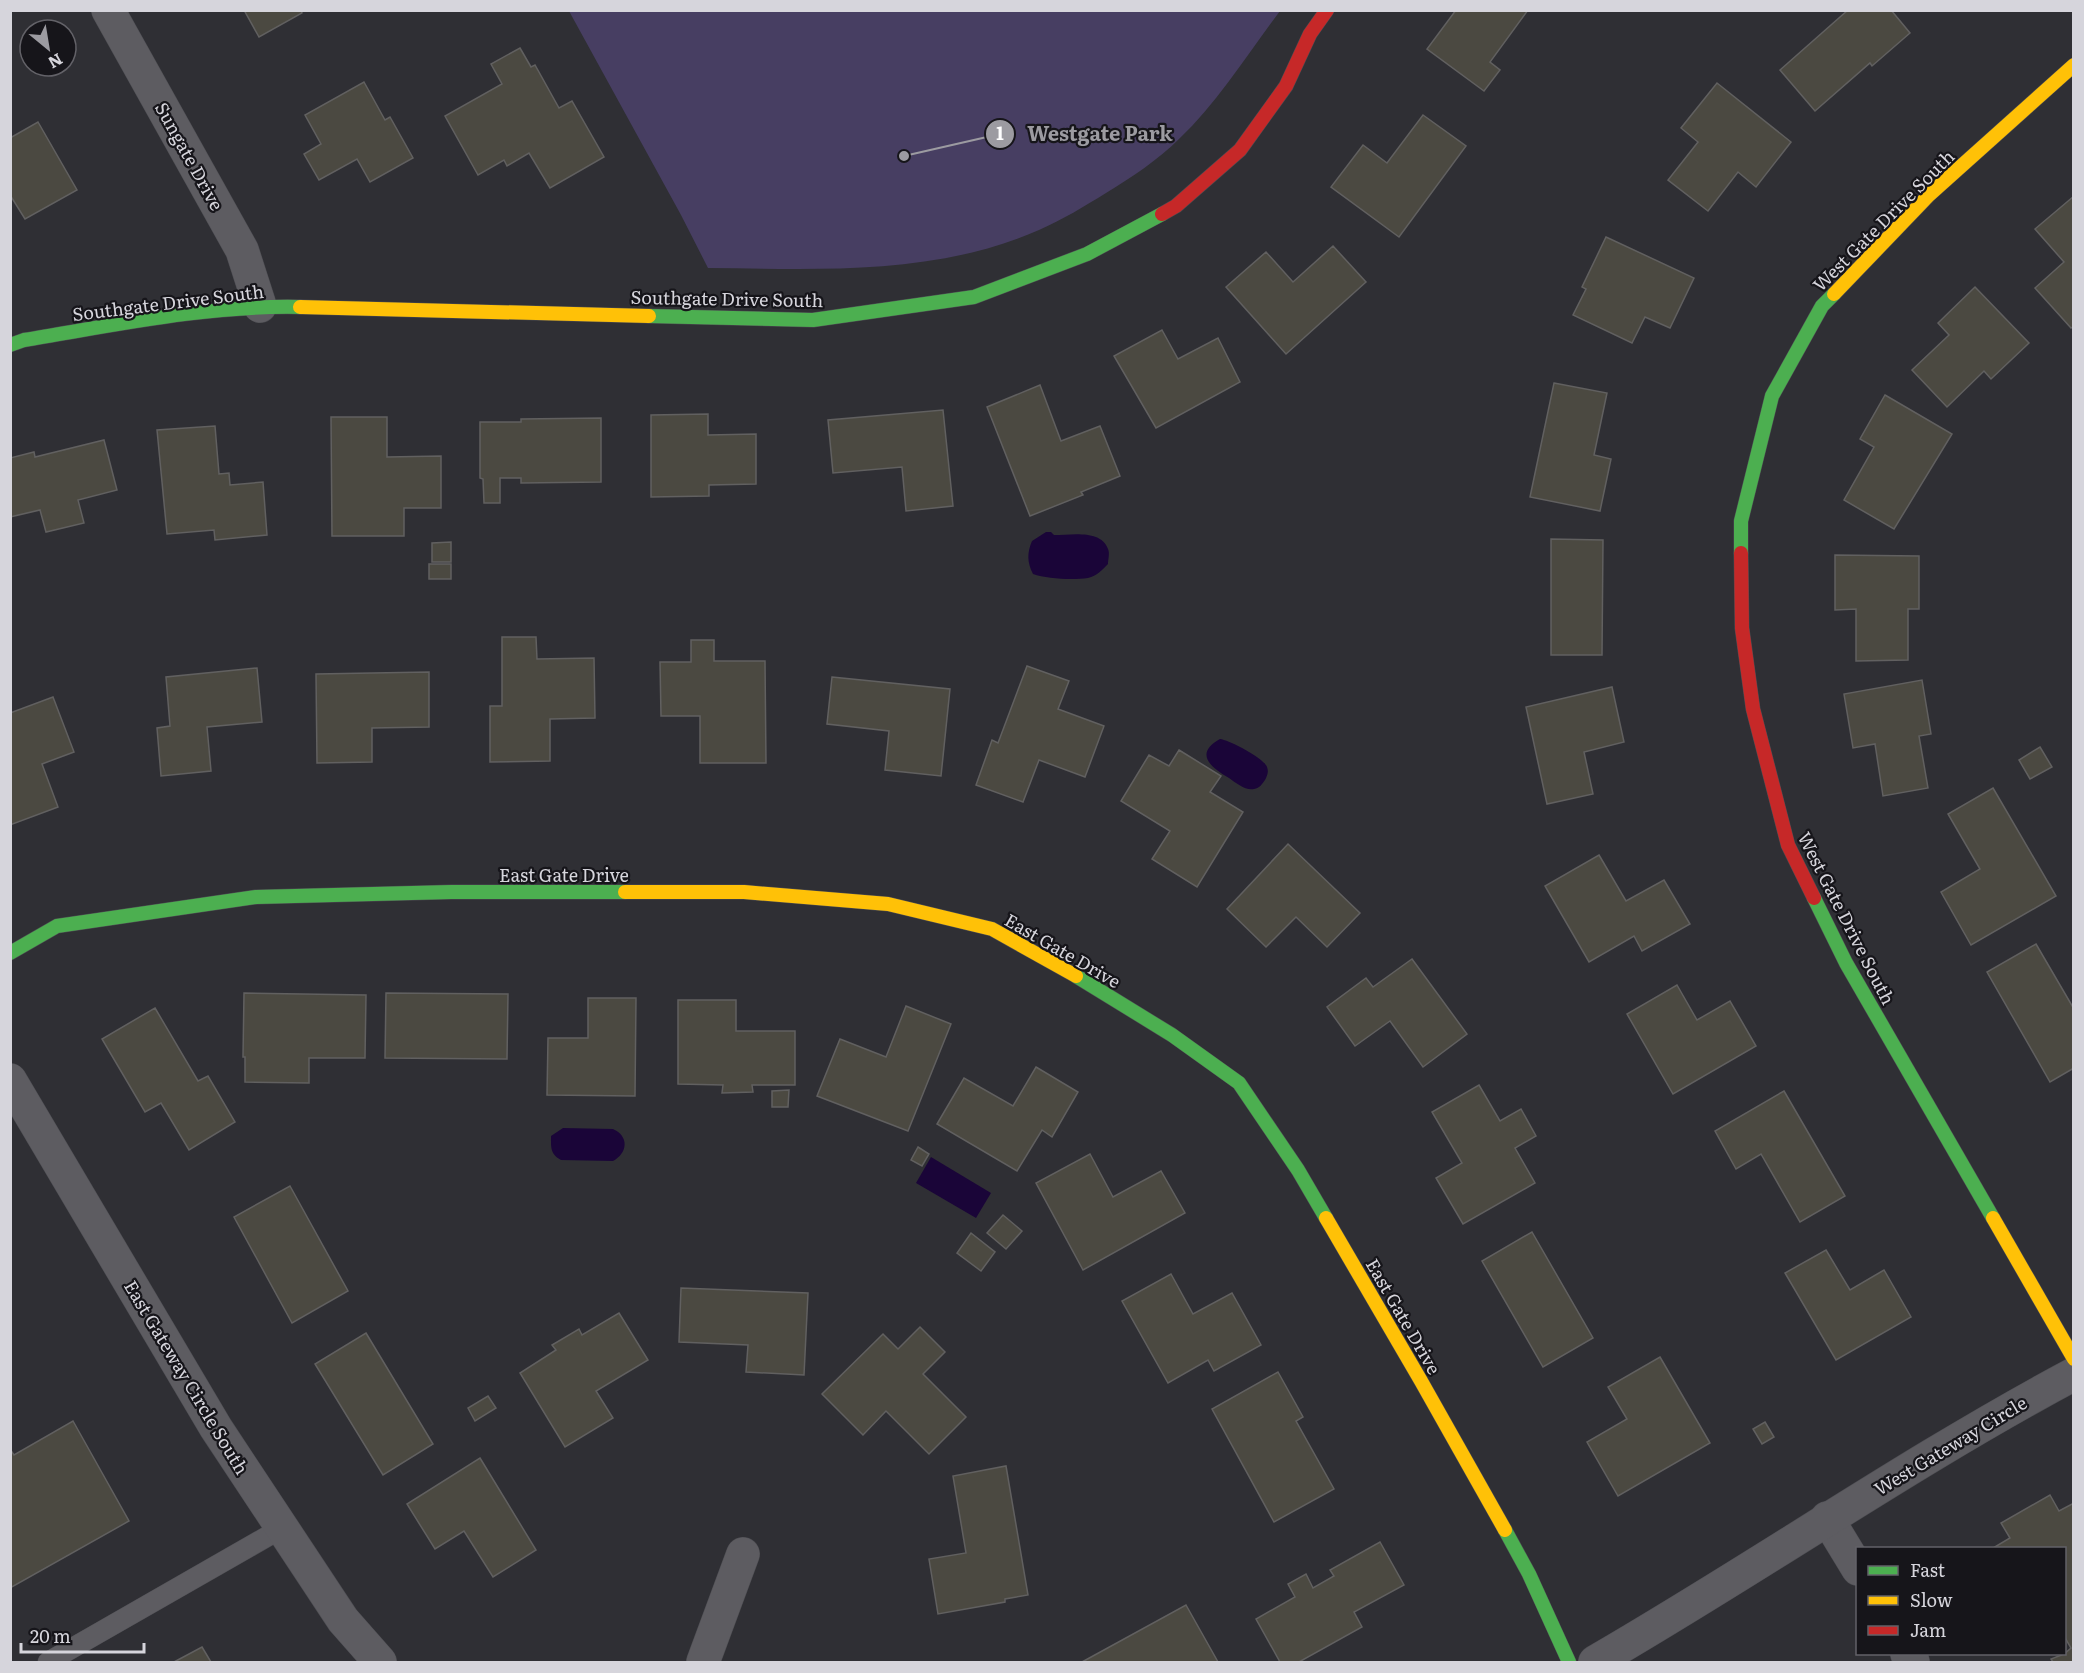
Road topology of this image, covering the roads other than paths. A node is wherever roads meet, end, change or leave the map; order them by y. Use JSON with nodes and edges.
{"nodes":[{"id":1,"x":108,"y":10,"type":"edge"},
{"id":2,"x":1327,"y":10,"type":"edge"},
{"id":3,"x":2073,"y":65,"type":"edge"},
{"id":4,"x":260,"y":306,"type":"junction"},
{"id":5,"x":10,"y":345,"type":"edge"},
{"id":6,"x":10,"y":953,"type":"edge"},
{"id":7,"x":10,"y":1080,"type":"edge"},
{"id":8,"x":2073,"y":1359,"type":"edge"},
{"id":9,"x":2073,"y":1374,"type":"edge"},
{"id":10,"x":1827,"y":1518,"type":"junction"},
{"id":11,"x":282,"y":1528,"type":"junction"},
{"id":12,"x":743,"y":1554,"type":"dead end"},
{"id":13,"x":1856,"y":1567,"type":"edge"},
{"id":14,"x":48,"y":1662,"type":"edge"},
{"id":15,"x":380,"y":1662,"type":"edge"},
{"id":16,"x":703,"y":1662,"type":"edge"},
{"id":17,"x":1569,"y":1662,"type":"edge"},
{"id":18,"x":1595,"y":1662,"type":"edge"}],
"edges":[{"from":1,"to":4,"type":"street","name":"Sungate Drive"},
{"from":2,"to":4,"type":"street","name":"Southgate Drive South"},
{"from":3,"to":8,"type":"street","name":"West Gate Drive South"},
{"from":4,"to":5,"type":"street","name":"Southgate Drive South"},
{"from":6,"to":17,"type":"street","name":"East Gate Drive"},
{"from":7,"to":11,"type":"street","name":"East Gateway Circle South"},
{"from":9,"to":10,"type":"street","name":"West Gateway Circle"},
{"from":10,"to":13,"type":"street"},
{"from":10,"to":18,"type":"street"},
{"from":11,"to":14,"type":"lane"},
{"from":11,"to":15,"type":"street","name":"East Gateway Circle South"},
{"from":12,"to":16,"type":"street"}]}
